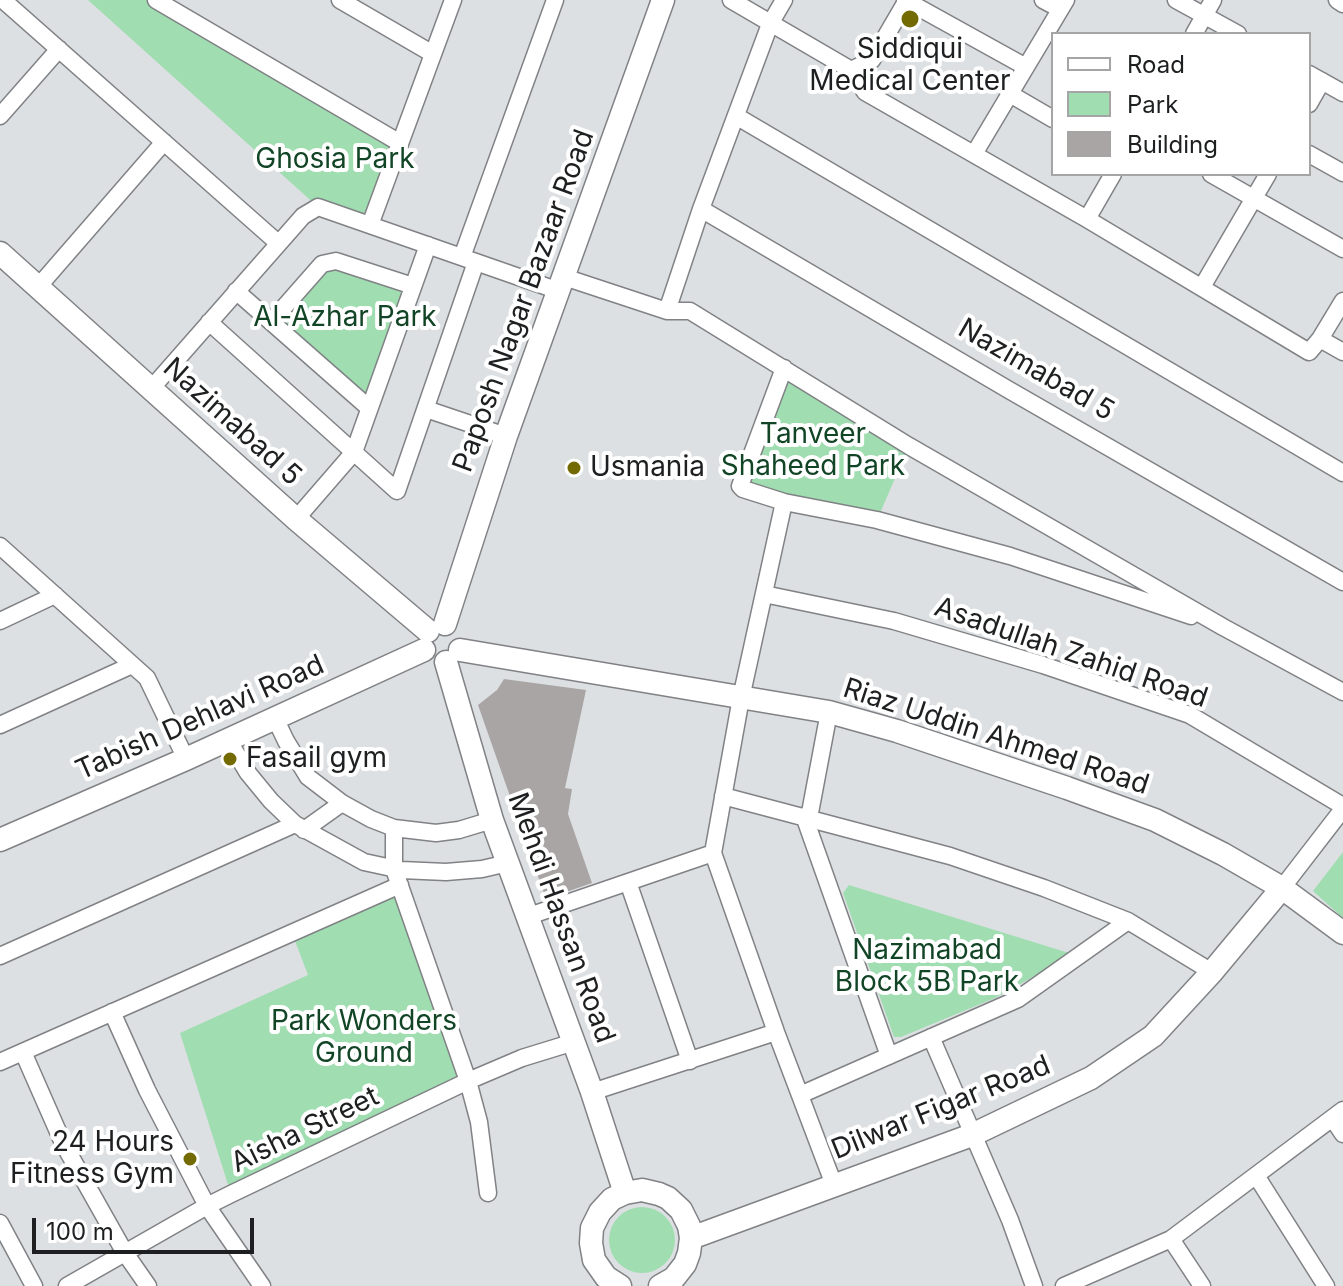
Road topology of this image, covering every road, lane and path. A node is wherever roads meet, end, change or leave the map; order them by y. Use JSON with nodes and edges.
{"nodes":[{"id":1,"x":3,"y":0,"type":"edge"},
{"id":2,"x":156,"y":0,"type":"edge"},
{"id":3,"x":340,"y":0,"type":"edge"},
{"id":4,"x":453,"y":0,"type":"edge"},
{"id":5,"x":555,"y":0,"type":"edge"},
{"id":6,"x":663,"y":0,"type":"edge"},
{"id":7,"x":731,"y":0,"type":"edge"},
{"id":8,"x":784,"y":0,"type":"edge"},
{"id":9,"x":906,"y":0,"type":"edge"},
{"id":10,"x":1043,"y":0,"type":"edge"},
{"id":11,"x":1176,"y":0,"type":"edge"},
{"id":12,"x":1213,"y":0,"type":"edge"},
{"id":13,"x":1337,"y":0,"type":"edge"},
{"id":14,"x":1343,"y":4,"type":"edge"},
{"id":15,"x":1063,"y":5,"type":"edge"},
{"id":16,"x":1204,"y":15,"type":"junction"},
{"id":17,"x":770,"y":24,"type":"junction"},
{"id":18,"x":1195,"y":32,"type":"edge"},
{"id":19,"x":1234,"y":32,"type":"edge"},
{"id":20,"x":59,"y":49,"type":"junction"},
{"id":21,"x":433,"y":54,"type":"junction"},
{"id":22,"x":1026,"y":67,"type":"junction"},
{"id":23,"x":851,"y":70,"type":"junction"},
{"id":24,"x":1316,"y":78,"type":"edge"},
{"id":25,"x":1343,"y":93,"type":"edge"},
{"id":26,"x":1010,"y":94,"type":"junction"},
{"id":27,"x":0,"y":116,"type":"edge"},
{"id":28,"x":736,"y":116,"type":"junction"},
{"id":29,"x":1051,"y":118,"type":"edge"},
{"id":30,"x":164,"y":142,"type":"junction"},
{"id":31,"x":400,"y":143,"type":"junction"},
{"id":32,"x":974,"y":154,"type":"junction"},
{"id":33,"x":1311,"y":155,"type":"edge"},
{"id":34,"x":1343,"y":173,"type":"edge"},
{"id":35,"x":1112,"y":176,"type":"edge"},
{"id":36,"x":1215,"y":176,"type":"edge"},
{"id":37,"x":1267,"y":176,"type":"edge"},
{"id":38,"x":1254,"y":198,"type":"junction"},
{"id":39,"x":701,"y":209,"type":"junction"},
{"id":40,"x":1087,"y":219,"type":"junction"},
{"id":41,"x":370,"y":225,"type":"junction"},
{"id":42,"x":278,"y":243,"type":"junction"},
{"id":43,"x":428,"y":245,"type":"junction"},
{"id":44,"x":1343,"y":249,"type":"edge"},
{"id":45,"x":0,"y":253,"type":"edge"},
{"id":46,"x":469,"y":260,"type":"junction"},
{"id":47,"x":562,"y":284,"type":"junction"},
{"id":48,"x":413,"y":286,"type":"junction"},
{"id":49,"x":38,"y":287,"type":"junction"},
{"id":50,"x":1202,"y":287,"type":"junction"},
{"id":51,"x":236,"y":291,"type":"junction"},
{"id":52,"x":1343,"y":301,"type":"edge"},
{"id":53,"x":667,"y":311,"type":"junction"},
{"id":54,"x":209,"y":322,"type":"junction"},
{"id":55,"x":271,"y":322,"type":"junction"},
{"id":56,"x":1320,"y":339,"type":"junction"},
{"id":57,"x":1343,"y":352,"type":"edge"},
{"id":58,"x":784,"y":368,"type":"junction"},
{"id":59,"x":150,"y":390,"type":"junction"},
{"id":60,"x":369,"y":408,"type":"junction"},
{"id":61,"x":426,"y":409,"type":"junction"},
{"id":62,"x":506,"y":436,"type":"junction"},
{"id":63,"x":354,"y":452,"type":"junction"},
{"id":64,"x":1343,"y":473,"type":"edge"},
{"id":65,"x":784,"y":502,"type":"junction"},
{"id":66,"x":296,"y":519,"type":"junction"},
{"id":67,"x":0,"y":546,"type":"edge"},
{"id":68,"x":1343,"y":582,"type":"edge"},
{"id":69,"x":764,"y":594,"type":"junction"},
{"id":70,"x":55,"y":595,"type":"junction"},
{"id":71,"x":0,"y":621,"type":"edge"},
{"id":72,"x":1223,"y":627,"type":"junction"},
{"id":73,"x":432,"y":635,"type":"junction"},
{"id":74,"x":453,"y":656,"type":"junction"},
{"id":75,"x":132,"y":665,"type":"junction"},
{"id":76,"x":1343,"y":692,"type":"edge"},
{"id":77,"x":741,"y":698,"type":"junction"},
{"id":78,"x":829,"y":712,"type":"junction"},
{"id":79,"x":275,"y":718,"type":"junction"},
{"id":80,"x":0,"y":725,"type":"edge"},
{"id":81,"x":228,"y":740,"type":"junction"},
{"id":82,"x":186,"y":759,"type":"junction"},
{"id":83,"x":723,"y":796,"type":"junction"},
{"id":84,"x":342,"y":803,"type":"junction"},
{"id":85,"x":1343,"y":808,"type":"edge"},
{"id":86,"x":806,"y":817,"type":"junction"},
{"id":87,"x":492,"y":820,"type":"junction"},
{"id":88,"x":299,"y":827,"type":"junction"},
{"id":89,"x":394,"y":828,"type":"junction"},
{"id":90,"x":0,"y":840,"type":"edge"},
{"id":91,"x":713,"y":853,"type":"junction"},
{"id":92,"x":508,"y":863,"type":"junction"},
{"id":93,"x":394,"y":869,"type":"junction"},
{"id":94,"x":628,"y":882,"type":"junction"},
{"id":95,"x":400,"y":885,"type":"junction"},
{"id":96,"x":1282,"y":888,"type":"junction"},
{"id":97,"x":529,"y":916,"type":"junction"},
{"id":98,"x":1128,"y":921,"type":"junction"},
{"id":99,"x":1343,"y":933,"type":"edge"},
{"id":100,"x":0,"y":956,"type":"edge"},
{"id":101,"x":1212,"y":972,"type":"junction"},
{"id":102,"x":112,"y":1012,"type":"junction"},
{"id":103,"x":776,"y":1032,"type":"junction"},
{"id":104,"x":931,"y":1037,"type":"junction"},
{"id":105,"x":574,"y":1042,"type":"junction"},
{"id":106,"x":23,"y":1052,"type":"junction"},
{"id":107,"x":889,"y":1056,"type":"junction"},
{"id":108,"x":690,"y":1061,"type":"junction"},
{"id":109,"x":0,"y":1062,"type":"edge"},
{"id":110,"x":468,"y":1081,"type":"junction"},
{"id":111,"x":592,"y":1092,"type":"junction"},
{"id":112,"x":800,"y":1095,"type":"junction"},
{"id":113,"x":1338,"y":1114,"type":"edge"},
{"id":114,"x":1343,"y":1134,"type":"edge"},
{"id":115,"x":972,"y":1135,"type":"junction"},
{"id":116,"x":1257,"y":1177,"type":"junction"},
{"id":117,"x":834,"y":1185,"type":"junction"},
{"id":118,"x":488,"y":1193,"type":"dead end"},
{"id":119,"x":625,"y":1193,"type":"junction"},
{"id":120,"x":207,"y":1206,"type":"junction"},
{"id":121,"x":0,"y":1223,"type":"edge"},
{"id":122,"x":691,"y":1238,"type":"junction"},
{"id":123,"x":1171,"y":1239,"type":"junction"},
{"id":124,"x":125,"y":1253,"type":"junction"},
{"id":125,"x":608,"y":1283,"type":"edge"},
{"id":126,"x":34,"y":1286,"type":"edge"},
{"id":127,"x":67,"y":1286,"type":"edge"},
{"id":128,"x":148,"y":1286,"type":"edge"},
{"id":129,"x":262,"y":1286,"type":"edge"},
{"id":130,"x":660,"y":1286,"type":"edge"},
{"id":131,"x":1034,"y":1286,"type":"edge"},
{"id":132,"x":1064,"y":1286,"type":"edge"},
{"id":133,"x":1202,"y":1286,"type":"edge"},
{"id":134,"x":1326,"y":1286,"type":"edge"}],
"edges":[{"from":1,"to":20,"type":"street"},
{"from":2,"to":31,"type":"street"},
{"from":3,"to":21,"type":"street"},
{"from":4,"to":21,"type":"street"},
{"from":5,"to":46,"type":"street"},
{"from":6,"to":47,"type":"street","name":"Paposh Nagar Bazaar Road"},
{"from":7,"to":17,"type":"street"},
{"from":8,"to":17,"type":"street"},
{"from":9,"to":22,"type":"street"},
{"from":9,"to":23,"type":"street"},
{"from":10,"to":15,"type":"street"},
{"from":11,"to":16,"type":"street"},
{"from":12,"to":16,"type":"street"},
{"from":13,"to":14,"type":"street"},
{"from":15,"to":22,"type":"street"},
{"from":16,"to":18,"type":"street"},
{"from":16,"to":19,"type":"street"},
{"from":17,"to":23,"type":"street"},
{"from":17,"to":28,"type":"street"},
{"from":20,"to":27,"type":"street"},
{"from":20,"to":30,"type":"street"},
{"from":21,"to":31,"type":"street"},
{"from":22,"to":26,"type":"street"},
{"from":23,"to":32,"type":"street"},
{"from":24,"to":25,"type":"street"},
{"from":26,"to":29,"type":"street"},
{"from":26,"to":32,"type":"street"},
{"from":28,"to":39,"type":"street"},
{"from":28,"to":64,"type":"street"},
{"from":30,"to":42,"type":"street"},
{"from":30,"to":49,"type":"street"},
{"from":31,"to":41,"type":"street"},
{"from":32,"to":40,"type":"street"},
{"from":33,"to":34,"type":"street"},
{"from":35,"to":40,"type":"street"},
{"from":36,"to":38,"type":"street"},
{"from":37,"to":38,"type":"street"},
{"from":38,"to":44,"type":"street"},
{"from":38,"to":50,"type":"street"},
{"from":39,"to":53,"type":"street"},
{"from":39,"to":68,"type":"street","name":"Nazimabad 5"},
{"from":40,"to":50,"type":"street"},
{"from":41,"to":42,"type":"street"},
{"from":41,"to":43,"type":"street"},
{"from":42,"to":51,"type":"street"},
{"from":43,"to":46,"type":"street"},
{"from":43,"to":48,"type":"street"},
{"from":45,"to":49,"type":"street","name":"Nazimabad 5"},
{"from":46,"to":47,"type":"street"},
{"from":46,"to":61,"type":"street"},
{"from":47,"to":53,"type":"street"},
{"from":47,"to":62,"type":"street","name":"Paposh Nagar Bazaar Road"},
{"from":48,"to":55,"type":"street"},
{"from":48,"to":60,"type":"street"},
{"from":49,"to":59,"type":"street","name":"Nazimabad 5"},
{"from":50,"to":56,"type":"street"},
{"from":51,"to":54,"type":"street"},
{"from":51,"to":55,"type":"street"},
{"from":52,"to":56,"type":"street"},
{"from":53,"to":58,"type":"street"},
{"from":54,"to":59,"type":"street"},
{"from":54,"to":63,"type":"street"},
{"from":55,"to":60,"type":"street"},
{"from":56,"to":57,"type":"street"},
{"from":58,"to":65,"type":"street"},
{"from":58,"to":72,"type":"street"},
{"from":59,"to":66,"type":"street","name":"Nazimabad 5"},
{"from":60,"to":63,"type":"street"},
{"from":61,"to":62,"type":"street"},
{"from":61,"to":63,"type":"street"},
{"from":62,"to":73,"type":"street","name":"Paposh Nagar Bazaar Road"},
{"from":63,"to":66,"type":"street"},
{"from":65,"to":69,"type":"street"},
{"from":65,"to":72,"type":"street"},
{"from":66,"to":73,"type":"street","name":"Nazimabad 5"},
{"from":67,"to":70,"type":"street"},
{"from":69,"to":77,"type":"street"},
{"from":69,"to":85,"type":"street","name":"Asadullah Zahid Road"},
{"from":70,"to":71,"type":"street"},
{"from":70,"to":75,"type":"street"},
{"from":72,"to":76,"type":"street"},
{"from":73,"to":74,"type":"street","name":"Riaz Uddin Ahmed Road"},
{"from":73,"to":74,"type":"street","name":"Mehdi Hassan Road"},
{"from":73,"to":79,"type":"street","name":"Tabish Dehlavi Road"},
{"from":74,"to":77,"type":"street","name":"Riaz Uddin Ahmed Road"},
{"from":74,"to":87,"type":"street","name":"Mehdi Hassan Road"},
{"from":75,"to":80,"type":"street"},
{"from":75,"to":82,"type":"street"},
{"from":77,"to":78,"type":"street","name":"Riaz Uddin Ahmed Road"},
{"from":77,"to":83,"type":"street"},
{"from":78,"to":86,"type":"street"},
{"from":78,"to":96,"type":"street","name":"Riaz Uddin Ahmed Road"},
{"from":79,"to":81,"type":"street","name":"Tabish Dehlavi Road"},
{"from":79,"to":84,"type":"street"},
{"from":81,"to":82,"type":"street","name":"Tabish Dehlavi Road"},
{"from":81,"to":88,"type":"street"},
{"from":82,"to":90,"type":"street","name":"Tabish Dehlavi Road"},
{"from":83,"to":86,"type":"street"},
{"from":83,"to":91,"type":"street"},
{"from":84,"to":88,"type":"street"},
{"from":84,"to":89,"type":"street"},
{"from":85,"to":96,"type":"street","name":"Dilwar Figar Road"},
{"from":86,"to":98,"type":"street"},
{"from":86,"to":107,"type":"street"},
{"from":87,"to":89,"type":"street"},
{"from":87,"to":92,"type":"street","name":"Mehdi Hassan Road"},
{"from":88,"to":93,"type":"street"},
{"from":88,"to":100,"type":"street"},
{"from":89,"to":93,"type":"street"},
{"from":91,"to":94,"type":"street"},
{"from":91,"to":103,"type":"street"},
{"from":92,"to":93,"type":"street"},
{"from":92,"to":97,"type":"street","name":"Mehdi Hassan Road"},
{"from":93,"to":95,"type":"street"},
{"from":94,"to":97,"type":"street"},
{"from":94,"to":108,"type":"street"},
{"from":95,"to":102,"type":"street"},
{"from":95,"to":110,"type":"street"},
{"from":96,"to":99,"type":"street","name":"Riaz Uddin Ahmed Road"},
{"from":96,"to":101,"type":"street","name":"Dilwar Figar Road"},
{"from":97,"to":105,"type":"street","name":"Mehdi Hassan Road"},
{"from":98,"to":101,"type":"street"},
{"from":98,"to":104,"type":"street"},
{"from":101,"to":115,"type":"street","name":"Dilwar Figar Road"},
{"from":102,"to":106,"type":"street"},
{"from":102,"to":120,"type":"street"},
{"from":103,"to":108,"type":"street"},
{"from":103,"to":112,"type":"street"},
{"from":104,"to":107,"type":"street"},
{"from":104,"to":115,"type":"street"},
{"from":105,"to":110,"type":"street","name":"Aisha Street"},
{"from":105,"to":111,"type":"street","name":"Mehdi Hassan Road"},
{"from":106,"to":109,"type":"street"},
{"from":106,"to":124,"type":"street"},
{"from":107,"to":112,"type":"street"},
{"from":108,"to":111,"type":"street"},
{"from":110,"to":118,"type":"street"},
{"from":110,"to":120,"type":"street","name":"Aisha Street"},
{"from":111,"to":119,"type":"street","name":"Mehdi Hassan Road"},
{"from":112,"to":117,"type":"street"},
{"from":113,"to":114,"type":"street"},
{"from":113,"to":116,"type":"street"},
{"from":115,"to":117,"type":"street","name":"Dilwar Figar Road"},
{"from":115,"to":131,"type":"street"},
{"from":116,"to":123,"type":"street"},
{"from":116,"to":134,"type":"street"},
{"from":117,"to":122,"type":"street","name":"Dilwar Figar Road"},
{"from":119,"to":122,"type":"street"},
{"from":119,"to":125,"type":"street"},
{"from":120,"to":124,"type":"street","name":"Aisha Street"},
{"from":120,"to":129,"type":"street"},
{"from":121,"to":126,"type":"street"},
{"from":122,"to":130,"type":"street"},
{"from":123,"to":132,"type":"street"},
{"from":123,"to":133,"type":"street"},
{"from":124,"to":127,"type":"street","name":"Aisha Street"},
{"from":124,"to":128,"type":"street"}]}
